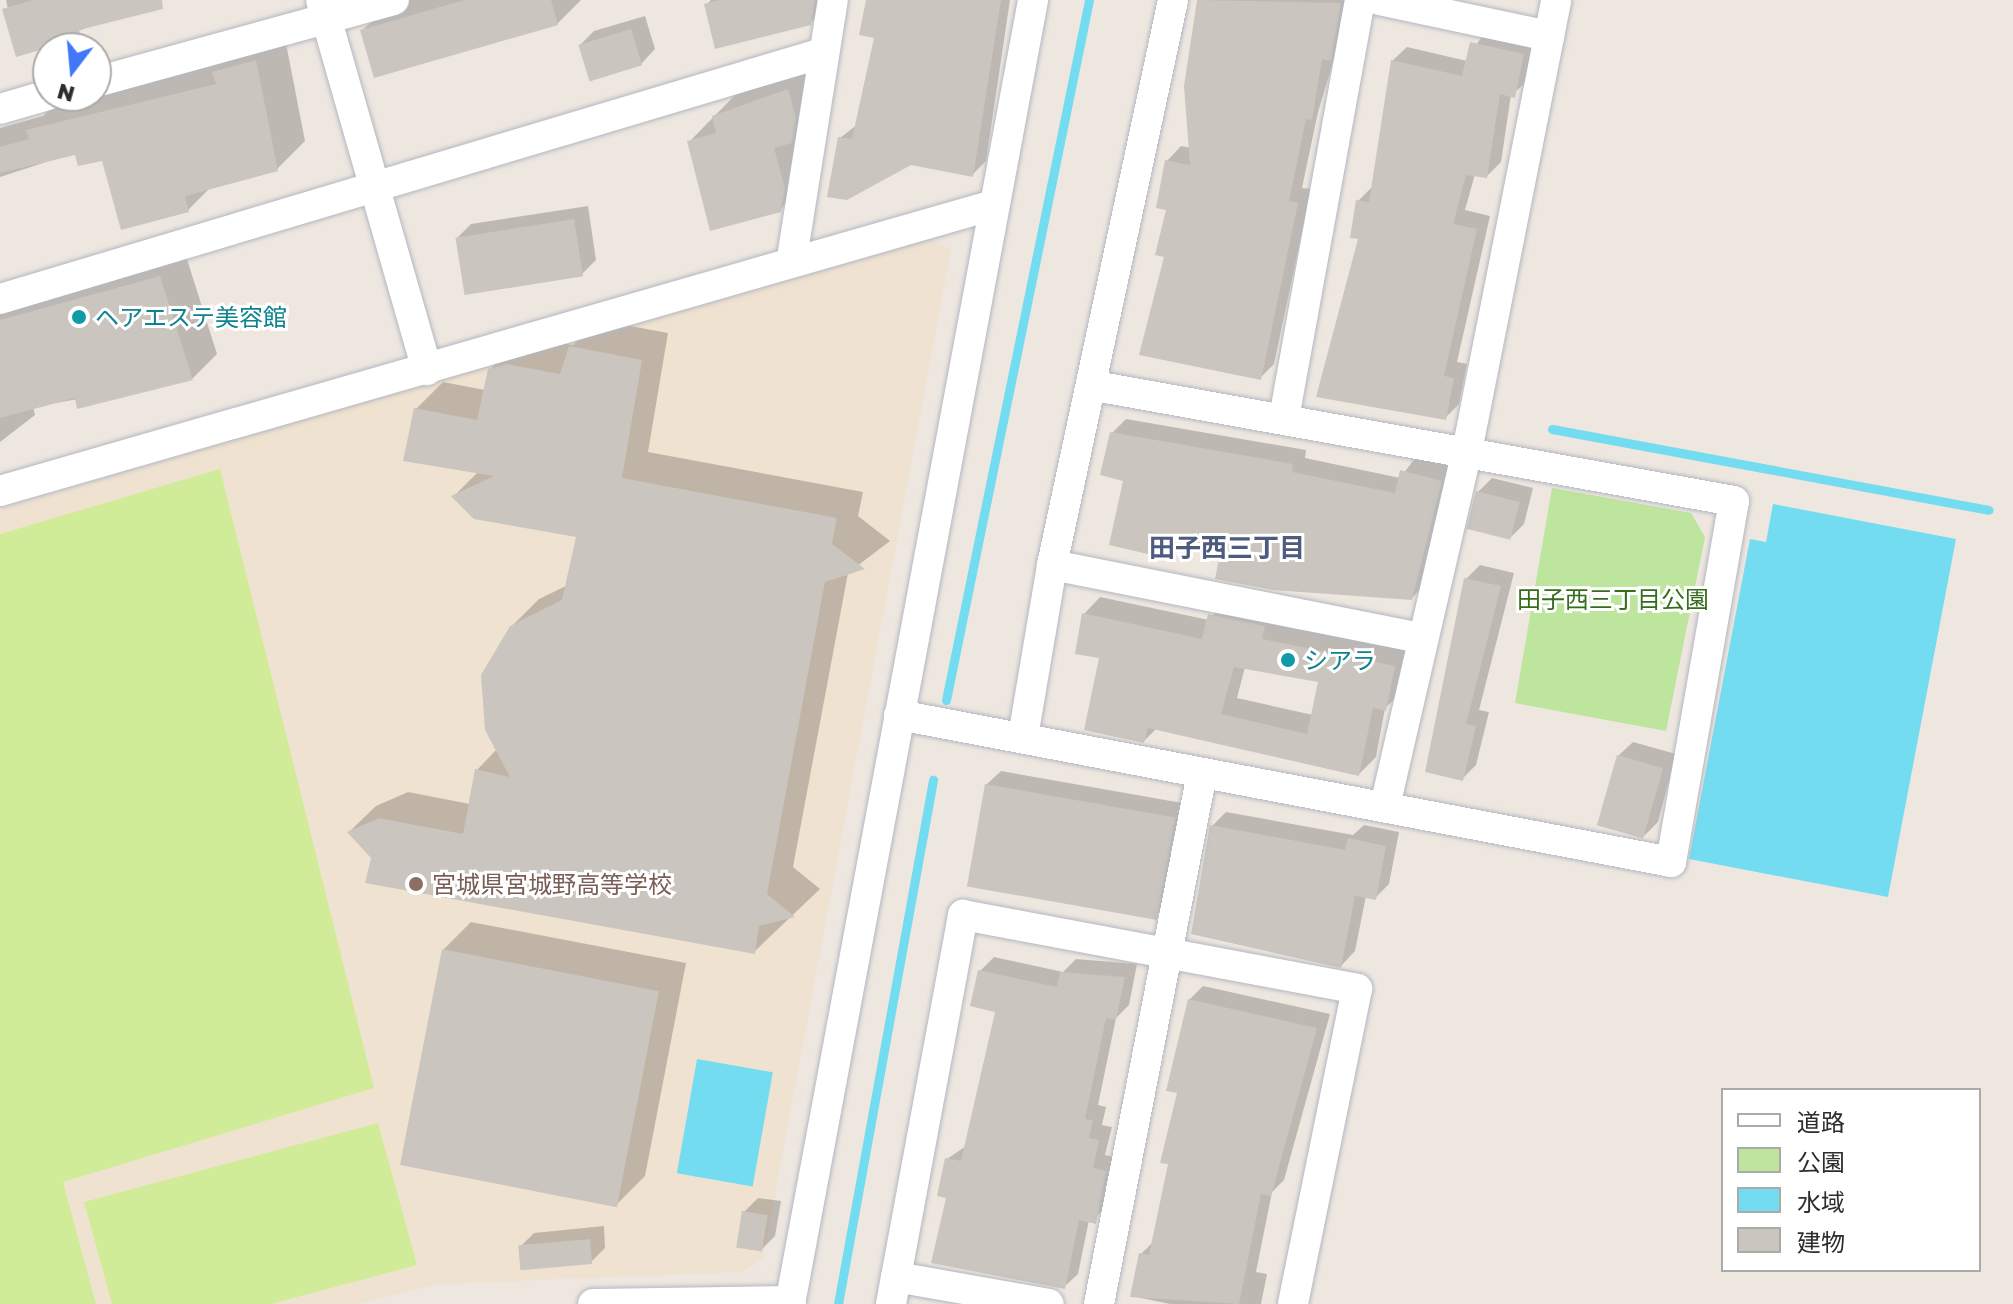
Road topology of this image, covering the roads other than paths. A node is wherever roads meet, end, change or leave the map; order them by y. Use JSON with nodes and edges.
{"nodes":[{"id":1,"x":394,"y":0,"type":"edge"},
{"id":2,"x":833,"y":0,"type":"edge"},
{"id":3,"x":1033,"y":0,"type":"edge"},
{"id":4,"x":1173,"y":0,"type":"edge"},
{"id":5,"x":1360,"y":0,"type":"edge"},
{"id":6,"x":1379,"y":0,"type":"edge"},
{"id":7,"x":1556,"y":0,"type":"edge"},
{"id":8,"x":324,"y":10,"type":"edge"},
{"id":9,"x":1549,"y":36,"type":"junction"},
{"id":10,"x":822,"y":53,"type":"junction"},
{"id":11,"x":112,"y":77,"type":"edge"},
{"id":12,"x":32,"y":100,"type":"edge"},
{"id":13,"x":0,"y":109,"type":"edge"},
{"id":14,"x":376,"y":191,"type":"junction"},
{"id":15,"x":993,"y":205,"type":"junction"},
{"id":16,"x":792,"y":258,"type":"junction"},
{"id":17,"x":0,"y":299,"type":"edge"},
{"id":18,"x":427,"y":370,"type":"junction"},
{"id":19,"x":1095,"y":386,"type":"junction"},
{"id":20,"x":1284,"y":418,"type":"junction"},
{"id":21,"x":1467,"y":451,"type":"junction"},
{"id":22,"x":0,"y":491,"type":"edge"},
{"id":23,"x":1052,"y":565,"type":"junction"},
{"id":24,"x":1421,"y":638,"type":"junction"},
{"id":25,"x":899,"y":715,"type":"junction"},
{"id":26,"x":1023,"y":737,"type":"junction"},
{"id":27,"x":1202,"y":773,"type":"junction"},
{"id":28,"x":1385,"y":806,"type":"junction"},
{"id":29,"x":1168,"y":955,"type":"junction"},
{"id":30,"x":894,"y":1290,"type":"edge"},
{"id":31,"x":790,"y":1302,"type":"edge"},
{"id":32,"x":593,"y":1304,"type":"edge"},
{"id":33,"x":1049,"y":1304,"type":"edge"},
{"id":34,"x":1099,"y":1304,"type":"edge"},
{"id":35,"x":1293,"y":1304,"type":"edge"}],
"edges":[{"from":1,"to":8,"type":"street"},
{"from":2,"to":10,"type":"street"},
{"from":3,"to":15,"type":"street"},
{"from":4,"to":19,"type":"street"},
{"from":5,"to":20,"type":"street"},
{"from":6,"to":9,"type":"street"},
{"from":7,"to":9,"type":"street"},
{"from":8,"to":11,"type":"street"},
{"from":8,"to":14,"type":"street"},
{"from":9,"to":21,"type":"street"},
{"from":10,"to":14,"type":"street"},
{"from":10,"to":16,"type":"street"},
{"from":12,"to":13,"type":"street"},
{"from":14,"to":17,"type":"street"},
{"from":14,"to":18,"type":"street"},
{"from":15,"to":16,"type":"street"},
{"from":15,"to":25,"type":"street"},
{"from":16,"to":18,"type":"street"},
{"from":18,"to":22,"type":"street"},
{"from":19,"to":20,"type":"street"},
{"from":19,"to":23,"type":"street"},
{"from":20,"to":21,"type":"street"},
{"from":21,"to":24,"type":"street"},
{"from":21,"to":28,"type":"street"},
{"from":23,"to":24,"type":"street"},
{"from":23,"to":26,"type":"street"},
{"from":24,"to":28,"type":"street"},
{"from":25,"to":26,"type":"street"},
{"from":25,"to":31,"type":"street"},
{"from":26,"to":27,"type":"street"},
{"from":27,"to":28,"type":"street"},
{"from":27,"to":29,"type":"street"},
{"from":29,"to":30,"type":"street"},
{"from":29,"to":34,"type":"street"},
{"from":29,"to":35,"type":"street"},
{"from":30,"to":33,"type":"street"},
{"from":31,"to":32,"type":"street"}]}
